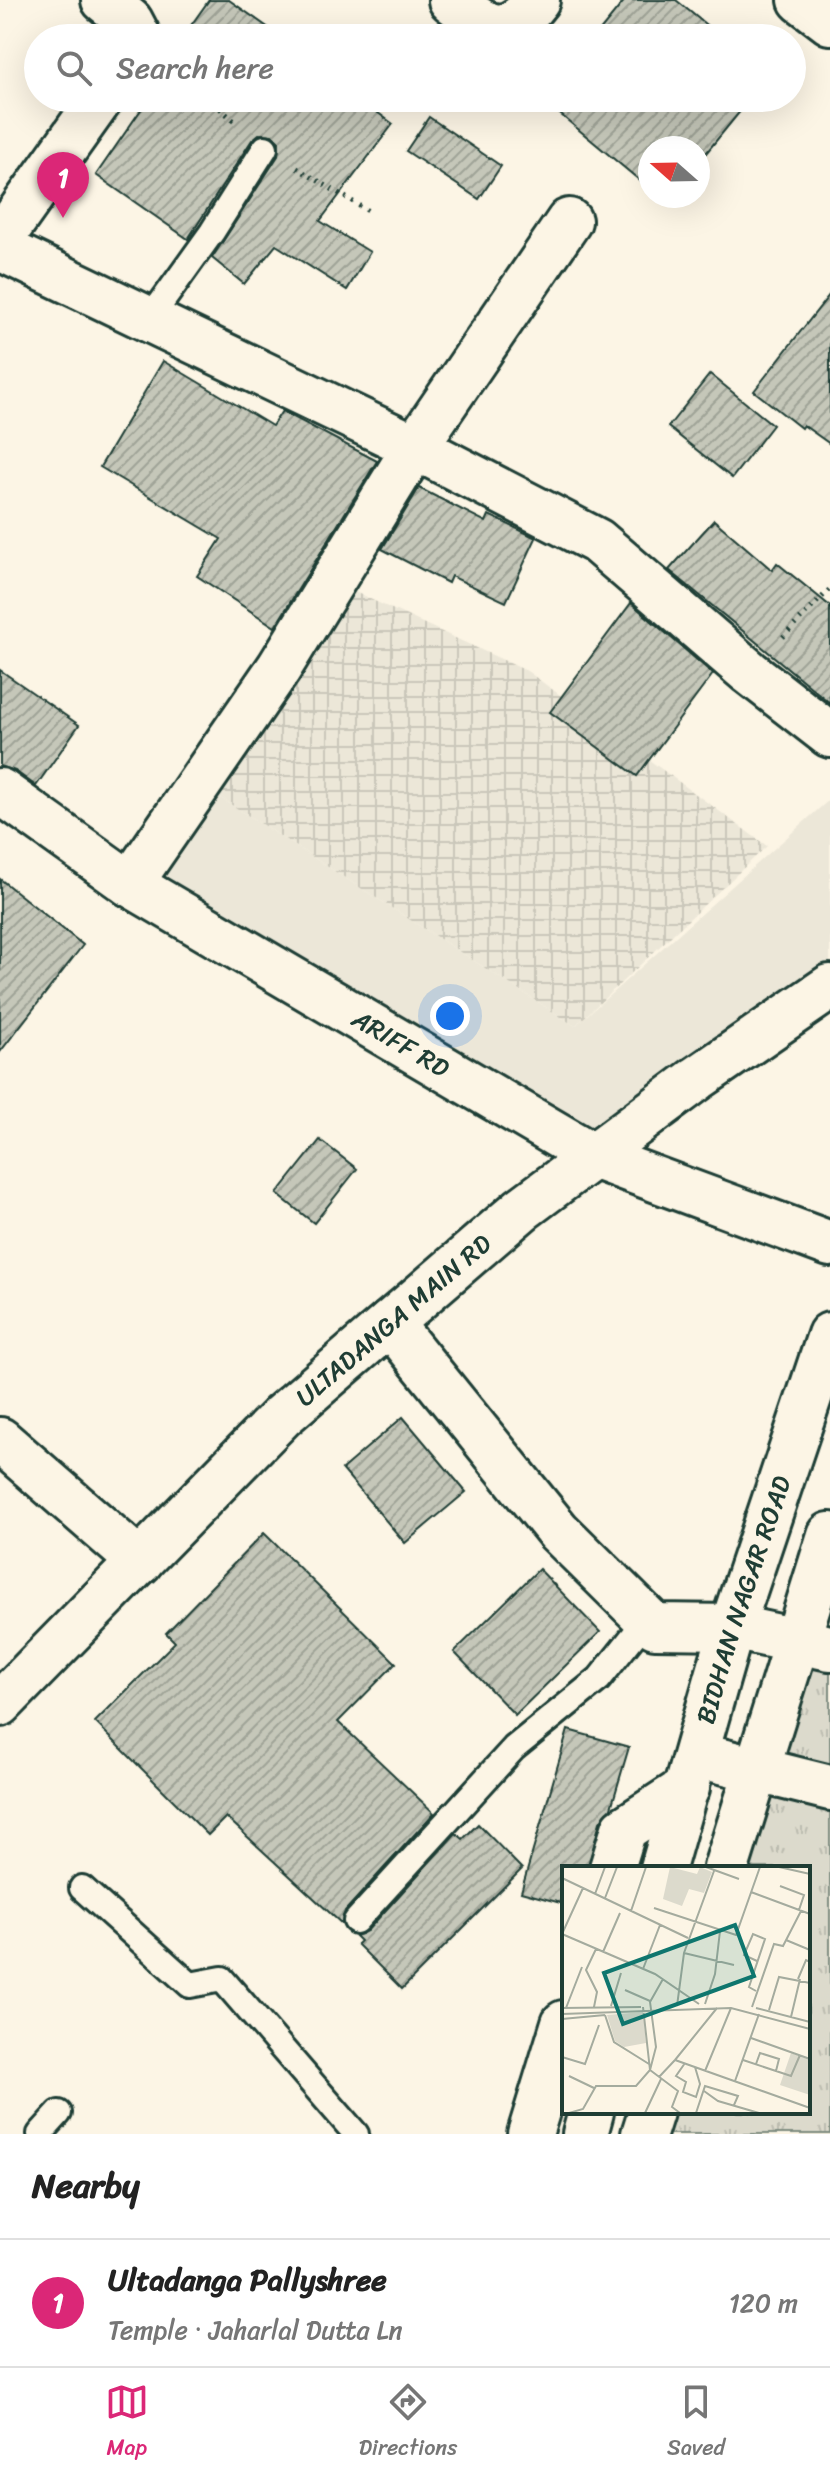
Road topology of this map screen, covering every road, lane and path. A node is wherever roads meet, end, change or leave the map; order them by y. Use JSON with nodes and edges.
{"nodes":[{"id":1,"x":104,"y":0,"type":"edge"},
{"id":2,"x":451,"y":0,"type":"edge"},
{"id":3,"x":537,"y":0,"type":"edge"},
{"id":4,"x":801,"y":0,"type":"edge"},
{"id":5,"x":830,"y":22,"type":"edge"},
{"id":6,"x":132,"y":24,"type":"edge"},
{"id":7,"x":482,"y":24,"type":"edge"},
{"id":8,"x":510,"y":24,"type":"edge"},
{"id":9,"x":91,"y":112,"type":"edge"},
{"id":10,"x":265,"y":148,"type":"dead end"},
{"id":11,"x":569,"y":221,"type":"dead end"},
{"id":12,"x":0,"y":240,"type":"edge"},
{"id":13,"x":0,"y":248,"type":"edge"},
{"id":14,"x":149,"y":320,"type":"junction"},
{"id":15,"x":415,"y":447,"type":"junction"},
{"id":16,"x":830,"y":589,"type":"edge"},
{"id":17,"x":749,"y":672,"type":"junction"},
{"id":18,"x":830,"y":735,"type":"edge"},
{"id":19,"x":0,"y":791,"type":"edge"},
{"id":20,"x":130,"y":884,"type":"junction"},
{"id":21,"x":830,"y":987,"type":"edge"},
{"id":22,"x":593,"y":1156,"type":"junction"},
{"id":23,"x":830,"y":1244,"type":"edge"},
{"id":24,"x":390,"y":1323,"type":"junction"},
{"id":25,"x":830,"y":1335,"type":"edge"},
{"id":26,"x":0,"y":1440,"type":"edge"},
{"id":27,"x":830,"y":1535,"type":"edge"},
{"id":28,"x":140,"y":1562,"type":"junction"},
{"id":29,"x":647,"y":1619,"type":"junction"},
{"id":30,"x":732,"y":1627,"type":"junction"},
{"id":31,"x":812,"y":1643,"type":"edge"},
{"id":32,"x":0,"y":1704,"type":"edge"},
{"id":33,"x":757,"y":1769,"type":"junction"},
{"id":34,"x":692,"y":1771,"type":"junction"},
{"id":35,"x":830,"y":1788,"type":"edge"},
{"id":36,"x":613,"y":1866,"type":"edge"},
{"id":37,"x":664,"y":1866,"type":"edge"},
{"id":38,"x":727,"y":1866,"type":"edge"},
{"id":39,"x":82,"y":1888,"type":"dead end"},
{"id":40,"x":356,"y":1921,"type":"dead end"},
{"id":41,"x":562,"y":2030,"type":"edge"},
{"id":42,"x":59,"y":2113,"type":"dead end"},
{"id":43,"x":590,"y":2114,"type":"edge"},
{"id":44,"x":650,"y":2114,"type":"edge"},
{"id":45,"x":40,"y":2134,"type":"edge"},
{"id":46,"x":356,"y":2134,"type":"edge"},
{"id":47,"x":530,"y":2134,"type":"edge"},
{"id":48,"x":585,"y":2134,"type":"edge"},
{"id":49,"x":644,"y":2134,"type":"edge"}],
"edges":[{"from":1,"to":6,"type":"street"},
{"from":2,"to":7,"type":"street"},
{"from":3,"to":8,"type":"street"},
{"from":4,"to":5,"type":"street"},
{"from":9,"to":12,"type":"street"},
{"from":10,"to":14,"type":"lane"},
{"from":11,"to":15,"type":"street"},
{"from":13,"to":14,"type":"street"},
{"from":14,"to":15,"type":"street"},
{"from":15,"to":17,"type":"street"},
{"from":15,"to":20,"type":"street"},
{"from":16,"to":17,"type":"path"},
{"from":17,"to":18,"type":"street"},
{"from":19,"to":20,"type":"street","name":"ARIFF RD"},
{"from":20,"to":22,"type":"street","name":"ARIFF RD"},
{"from":21,"to":22,"type":"street","name":"ULTADANGA MAIN RD"},
{"from":22,"to":23,"type":"street","name":"ARIFF RD"},
{"from":22,"to":24,"type":"street","name":"ULTADANGA MAIN RD"},
{"from":24,"to":28,"type":"street","name":"ULTADANGA MAIN RD"},
{"from":24,"to":29,"type":"street"},
{"from":25,"to":30,"type":"street","name":"BIDHAN NAGAR ROAD"},
{"from":26,"to":28,"type":"street"},
{"from":27,"to":31,"type":"street"},
{"from":28,"to":32,"type":"street","name":"ULTADANGA MAIN RD"},
{"from":29,"to":30,"type":"street"},
{"from":29,"to":40,"type":"lane"},
{"from":30,"to":31,"type":"street"},
{"from":30,"to":34,"type":"street","name":"BIDHAN NAGAR ROAD"},
{"from":31,"to":33,"type":"street"},
{"from":33,"to":34,"type":"street"},
{"from":33,"to":35,"type":"street"},
{"from":33,"to":38,"type":"street"},
{"from":34,"to":36,"type":"street"},
{"from":34,"to":37,"type":"street","name":"BIDHAN NAGAR ROAD"},
{"from":39,"to":46,"type":"lane"},
{"from":41,"to":47,"type":"street"},
{"from":42,"to":45,"type":"lane"},
{"from":43,"to":48,"type":"street"},
{"from":44,"to":49,"type":"street"}]}
